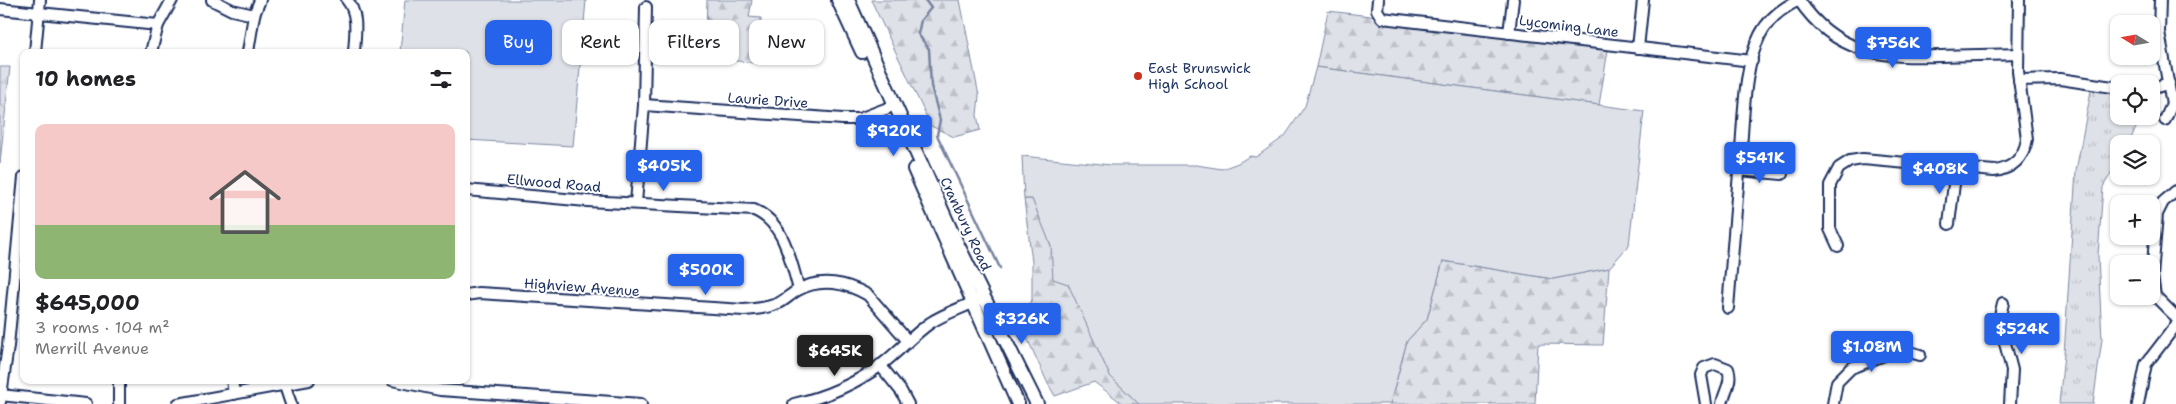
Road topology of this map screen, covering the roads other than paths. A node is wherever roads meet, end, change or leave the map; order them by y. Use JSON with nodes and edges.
{"nodes":[{"id":1,"x":40,"y":0,"type":"edge"},
{"id":2,"x":172,"y":0,"type":"edge"},
{"id":3,"x":212,"y":0,"type":"edge"},
{"id":4,"x":260,"y":0,"type":"edge"},
{"id":5,"x":348,"y":0,"type":"edge"},
{"id":6,"x":838,"y":0,"type":"edge"},
{"id":7,"x":848,"y":0,"type":"edge"},
{"id":8,"x":1378,"y":0,"type":"edge"},
{"id":9,"x":1513,"y":0,"type":"edge"},
{"id":10,"x":1643,"y":0,"type":"edge"},
{"id":11,"x":1799,"y":0,"type":"edge"},
{"id":12,"x":2019,"y":0,"type":"edge"},
{"id":13,"x":2160,"y":0,"type":"edge"},
{"id":14,"x":646,"y":7,"type":"dead end"},
{"id":15,"x":0,"y":9,"type":"edge"},
{"id":16,"x":39,"y":13,"type":"junction"},
{"id":17,"x":254,"y":15,"type":"junction"},
{"id":18,"x":158,"y":25,"type":"junction"},
{"id":19,"x":1510,"y":32,"type":"junction"},
{"id":20,"x":1638,"y":48,"type":"junction"},
{"id":21,"x":35,"y":49,"type":"edge"},
{"id":22,"x":152,"y":49,"type":"edge"},
{"id":23,"x":248,"y":49,"type":"edge"},
{"id":24,"x":354,"y":49,"type":"edge"},
{"id":25,"x":2018,"y":54,"type":"junction"},
{"id":26,"x":1752,"y":61,"type":"junction"},
{"id":27,"x":2019,"y":80,"type":"junction"},
{"id":28,"x":2169,"y":83,"type":"junction"},
{"id":29,"x":2160,"y":86,"type":"edge"},
{"id":30,"x":2110,"y":87,"type":"edge"},
{"id":31,"x":644,"y":105,"type":"junction"},
{"id":32,"x":888,"y":108,"type":"junction"},
{"id":33,"x":2165,"y":120,"type":"dead end"},
{"id":34,"x":1956,"y":168,"type":"junction"},
{"id":35,"x":1739,"y":170,"type":"junction"},
{"id":36,"x":1782,"y":174,"type":"dead end"},
{"id":37,"x":470,"y":190,"type":"edge"},
{"id":38,"x":2176,"y":191,"type":"edge"},
{"id":39,"x":636,"y":203,"type":"junction"},
{"id":40,"x":20,"y":216,"type":"edge"},
{"id":41,"x":1949,"y":224,"type":"dead end"},
{"id":42,"x":1838,"y":246,"type":"dead end"},
{"id":43,"x":799,"y":289,"type":"junction"},
{"id":44,"x":470,"y":294,"type":"edge"},
{"id":45,"x":978,"y":300,"type":"junction"},
{"id":46,"x":2003,"y":303,"type":"dead end"},
{"id":47,"x":1728,"y":308,"type":"dead end"},
{"id":48,"x":2176,"y":316,"type":"edge"},
{"id":49,"x":2176,"y":325,"type":"edge"},
{"id":50,"x":907,"y":340,"type":"junction"},
{"id":51,"x":1920,"y":355,"type":"dead end"},
{"id":52,"x":880,"y":365,"type":"junction"},
{"id":53,"x":119,"y":384,"type":"edge"},
{"id":54,"x":233,"y":384,"type":"edge"},
{"id":55,"x":293,"y":384,"type":"edge"},
{"id":56,"x":414,"y":384,"type":"edge"},
{"id":57,"x":285,"y":386,"type":"junction"},
{"id":58,"x":234,"y":394,"type":"junction"},
{"id":59,"x":1,"y":397,"type":"edge"},
{"id":60,"x":86,"y":404,"type":"edge"},
{"id":61,"x":118,"y":404,"type":"edge"},
{"id":62,"x":178,"y":404,"type":"edge"},
{"id":63,"x":291,"y":404,"type":"edge"},
{"id":64,"x":641,"y":404,"type":"edge"},
{"id":65,"x":794,"y":404,"type":"edge"},
{"id":66,"x":908,"y":404,"type":"edge"},
{"id":67,"x":1018,"y":404,"type":"edge"},
{"id":68,"x":1037,"y":404,"type":"edge"},
{"id":69,"x":1706,"y":404,"type":"edge"},
{"id":70,"x":1722,"y":404,"type":"edge"},
{"id":71,"x":1832,"y":404,"type":"edge"},
{"id":72,"x":2010,"y":404,"type":"edge"},
{"id":73,"x":2138,"y":404,"type":"edge"}],
"edges":[{"from":1,"to":16,"type":"street"},
{"from":2,"to":18,"type":"street"},
{"from":3,"to":17,"type":"street"},
{"from":4,"to":17,"type":"street"},
{"from":5,"to":24,"type":"street"},
{"from":6,"to":32,"type":"main road","name":"Cranbury Road"},
{"from":7,"to":45,"type":"main road","name":"Cranbury Road"},
{"from":8,"to":19,"type":"street","name":"Lycoming Lane"},
{"from":9,"to":19,"type":"street"},
{"from":10,"to":20,"type":"street"},
{"from":11,"to":25,"type":"street"},
{"from":11,"to":26,"type":"street"},
{"from":12,"to":25,"type":"street"},
{"from":13,"to":28,"type":"street"},
{"from":14,"to":31,"type":"street"},
{"from":15,"to":16,"type":"street"},
{"from":16,"to":18,"type":"street"},
{"from":16,"to":21,"type":"street"},
{"from":17,"to":23,"type":"street"},
{"from":18,"to":22,"type":"street"},
{"from":19,"to":20,"type":"street","name":"Lycoming Lane"},
{"from":20,"to":26,"type":"street","name":"Lycoming Lane"},
{"from":25,"to":27,"type":"street"},
{"from":26,"to":35,"type":"street"},
{"from":27,"to":30,"type":"street"},
{"from":27,"to":34,"type":"street"},
{"from":28,"to":29,"type":"street"},
{"from":28,"to":33,"type":"street"},
{"from":31,"to":32,"type":"street","name":"Laurie Drive"},
{"from":31,"to":39,"type":"street"},
{"from":32,"to":45,"type":"main road","name":"Cranbury Road"},
{"from":34,"to":41,"type":"street"},
{"from":34,"to":42,"type":"street"},
{"from":35,"to":36,"type":"street"},
{"from":35,"to":47,"type":"street"},
{"from":37,"to":39,"type":"street","name":"Ellwood Road"},
{"from":38,"to":48,"type":"street"},
{"from":39,"to":43,"type":"street","name":"Ellwood Road"},
{"from":40,"to":59,"type":"street"},
{"from":43,"to":44,"type":"street","name":"Highview Avenue"},
{"from":43,"to":50,"type":"street","name":"Highview Avenue"},
{"from":45,"to":50,"type":"street"},
{"from":45,"to":67,"type":"main road","name":"Cranbury Road"},
{"from":45,"to":68,"type":"main road","name":"Cranbury Road"},
{"from":46,"to":72,"type":"street"},
{"from":49,"to":73,"type":"street"},
{"from":50,"to":52,"type":"street"},
{"from":51,"to":71,"type":"street"},
{"from":52,"to":65,"type":"street"},
{"from":52,"to":66,"type":"street"},
{"from":53,"to":61,"type":"street"},
{"from":54,"to":58,"type":"street"},
{"from":55,"to":57,"type":"street"},
{"from":56,"to":64,"type":"street"},
{"from":57,"to":58,"type":"street"},
{"from":57,"to":63,"type":"street"},
{"from":58,"to":62,"type":"street"},
{"from":59,"to":60,"type":"street"},
{"from":69,"to":70,"type":"street"}]}
